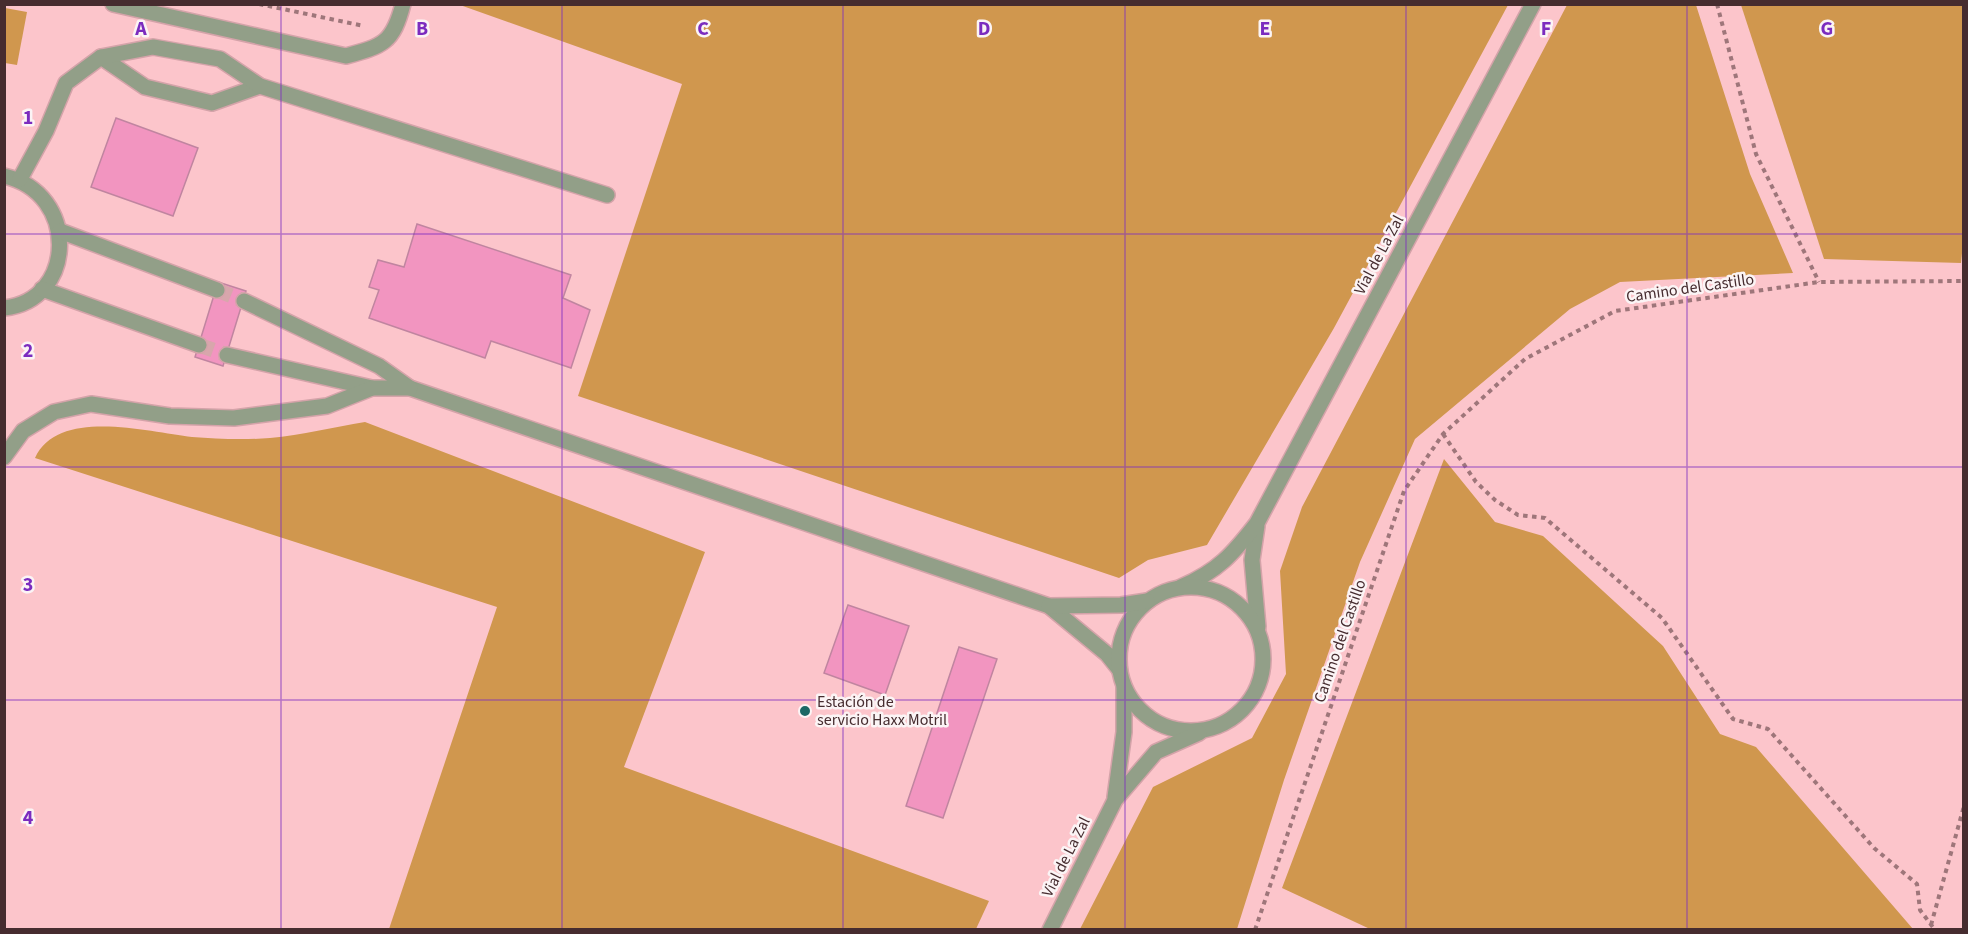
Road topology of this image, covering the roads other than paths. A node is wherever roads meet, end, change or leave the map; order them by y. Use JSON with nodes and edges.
{"nodes":[{"id":1,"x":113,"y":4,"type":"edge"},
{"id":2,"x":403,"y":4,"type":"edge"},
{"id":3,"x":1533,"y":4,"type":"edge"},
{"id":4,"x":101,"y":57,"type":"junction"},
{"id":5,"x":260,"y":86,"type":"junction"},
{"id":6,"x":12,"y":178,"type":"edge"},
{"id":7,"x":607,"y":195,"type":"dead end"},
{"id":8,"x":60,"y":231,"type":"junction"},
{"id":9,"x":42,"y":289,"type":"junction"},
{"id":10,"x":217,"y":290,"type":"tunnel mouth"},
{"id":11,"x":244,"y":301,"type":"tunnel mouth"},
{"id":12,"x":6,"y":310,"type":"edge"},
{"id":13,"x":199,"y":345,"type":"tunnel mouth"},
{"id":14,"x":226,"y":355,"type":"tunnel mouth"},
{"id":15,"x":372,"y":388,"type":"junction"},
{"id":16,"x":410,"y":388,"type":"junction"},
{"id":17,"x":4,"y":457,"type":"edge"},
{"id":18,"x":1257,"y":523,"type":"junction"},
{"id":19,"x":1181,"y":587,"type":"junction"},
{"id":20,"x":1148,"y":601,"type":"junction"},
{"id":21,"x":1049,"y":606,"type":"junction"},
{"id":22,"x":1260,"y":637,"type":"junction"},
{"id":23,"x":1119,"y":669,"type":"junction"},
{"id":24,"x":1124,"y":685,"type":"junction"},
{"id":25,"x":1205,"y":730,"type":"junction"},
{"id":26,"x":1114,"y":800,"type":"junction"},
{"id":27,"x":1050,"y":930,"type":"edge"}],
"edges":[{"from":1,"to":2,"type":"street"},
{"from":3,"to":18,"type":"street","name":"Vial de La Zal"},
{"from":4,"to":5,"type":"street"},
{"from":4,"to":5,"type":"street"},
{"from":4,"to":6,"type":"street"},
{"from":5,"to":7,"type":"street"},
{"from":6,"to":8,"type":"street"},
{"from":8,"to":9,"type":"street"},
{"from":8,"to":10,"type":"street"},
{"from":9,"to":12,"type":"street"},
{"from":9,"to":13,"type":"street"},
{"from":11,"to":16,"type":"street"},
{"from":14,"to":15,"type":"street"},
{"from":15,"to":16,"type":"street"},
{"from":15,"to":17,"type":"street"},
{"from":16,"to":21,"type":"street"},
{"from":18,"to":19,"type":"street","name":"Vial de La Zal"},
{"from":18,"to":22,"type":"street","name":"Vial de La Zal"},
{"from":19,"to":20,"type":"street"},
{"from":19,"to":22,"type":"street"},
{"from":20,"to":21,"type":"street"},
{"from":20,"to":23,"type":"street"},
{"from":21,"to":23,"type":"street"},
{"from":22,"to":25,"type":"street"},
{"from":23,"to":24,"type":"street"},
{"from":24,"to":25,"type":"street"},
{"from":24,"to":26,"type":"street","name":"Vial de La Zal"},
{"from":25,"to":26,"type":"street","name":"Vial de La Zal"},
{"from":26,"to":27,"type":"street","name":"Vial de La Zal"}]}
